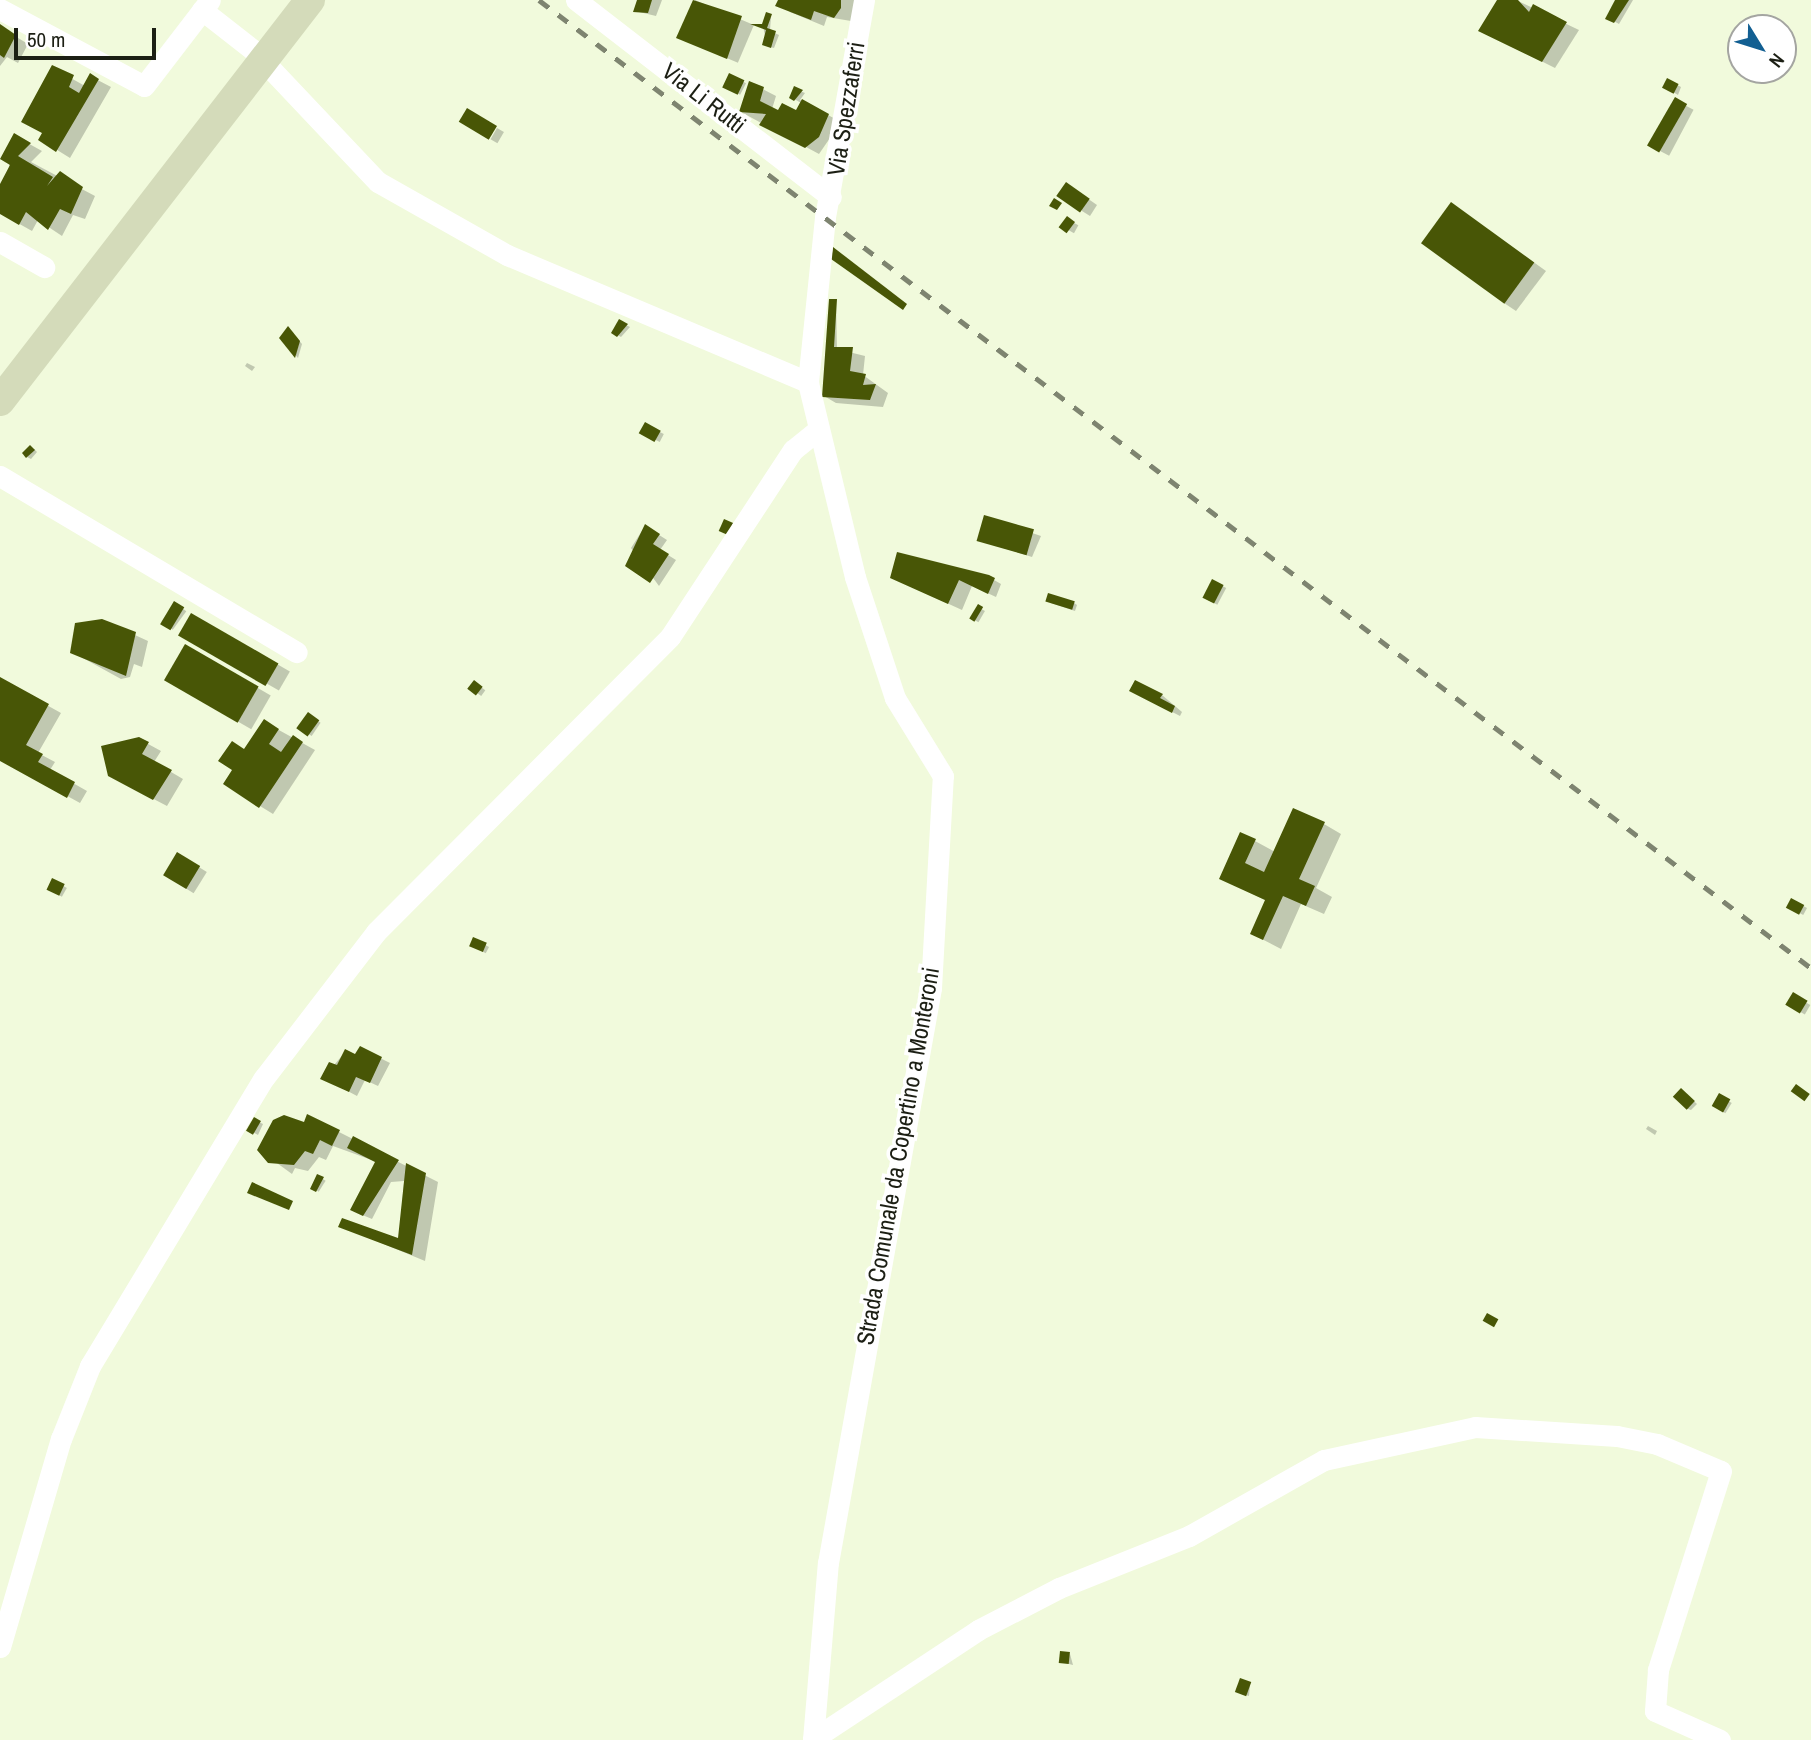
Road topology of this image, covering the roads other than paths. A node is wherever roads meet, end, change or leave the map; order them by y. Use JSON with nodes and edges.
{"nodes":[{"id":1,"x":310,"y":0,"type":"edge"},
{"id":2,"x":576,"y":0,"type":"edge"},
{"id":3,"x":864,"y":0,"type":"edge"},
{"id":4,"x":206,"y":5,"type":"edge"},
{"id":5,"x":0,"y":9,"type":"edge"},
{"id":6,"x":831,"y":197,"type":"junction"},
{"id":7,"x":825,"y":217,"type":"joint"},
{"id":8,"x":0,"y":242,"type":"edge"},
{"id":9,"x":44,"y":267,"type":"dead end"},
{"id":10,"x":808,"y":382,"type":"junction"},
{"id":11,"x":0,"y":401,"type":"edge"},
{"id":12,"x":819,"y":429,"type":"junction"},
{"id":13,"x":0,"y":476,"type":"edge"},
{"id":14,"x":297,"y":652,"type":"dead end"},
{"id":15,"x":0,"y":1647,"type":"edge"},
{"id":16,"x":813,"y":1739,"type":"edge"},
{"id":17,"x":1720,"y":1740,"type":"edge"}],
"edges":[{"from":1,"to":11,"type":"main road"},
{"from":2,"to":6,"type":"street","name":"Via Li Rutti"},
{"from":3,"to":6,"type":"street","name":"Via Spezzaferri"},
{"from":4,"to":5,"type":"street"},
{"from":4,"to":10,"type":"street"},
{"from":6,"to":7,"type":"street","name":"Via Spezzaferri"},
{"from":7,"to":10,"type":"street","name":"Strada Comunale da Copertino a Monteroni"},
{"from":8,"to":9,"type":"street"},
{"from":10,"to":12,"type":"street","name":"Strada Comunale da Copertino a Monteroni"},
{"from":12,"to":15,"type":"street"},
{"from":12,"to":16,"type":"street","name":"Strada Comunale da Copertino a Monteroni"},
{"from":13,"to":14,"type":"street"},
{"from":16,"to":17,"type":"street"}]}
